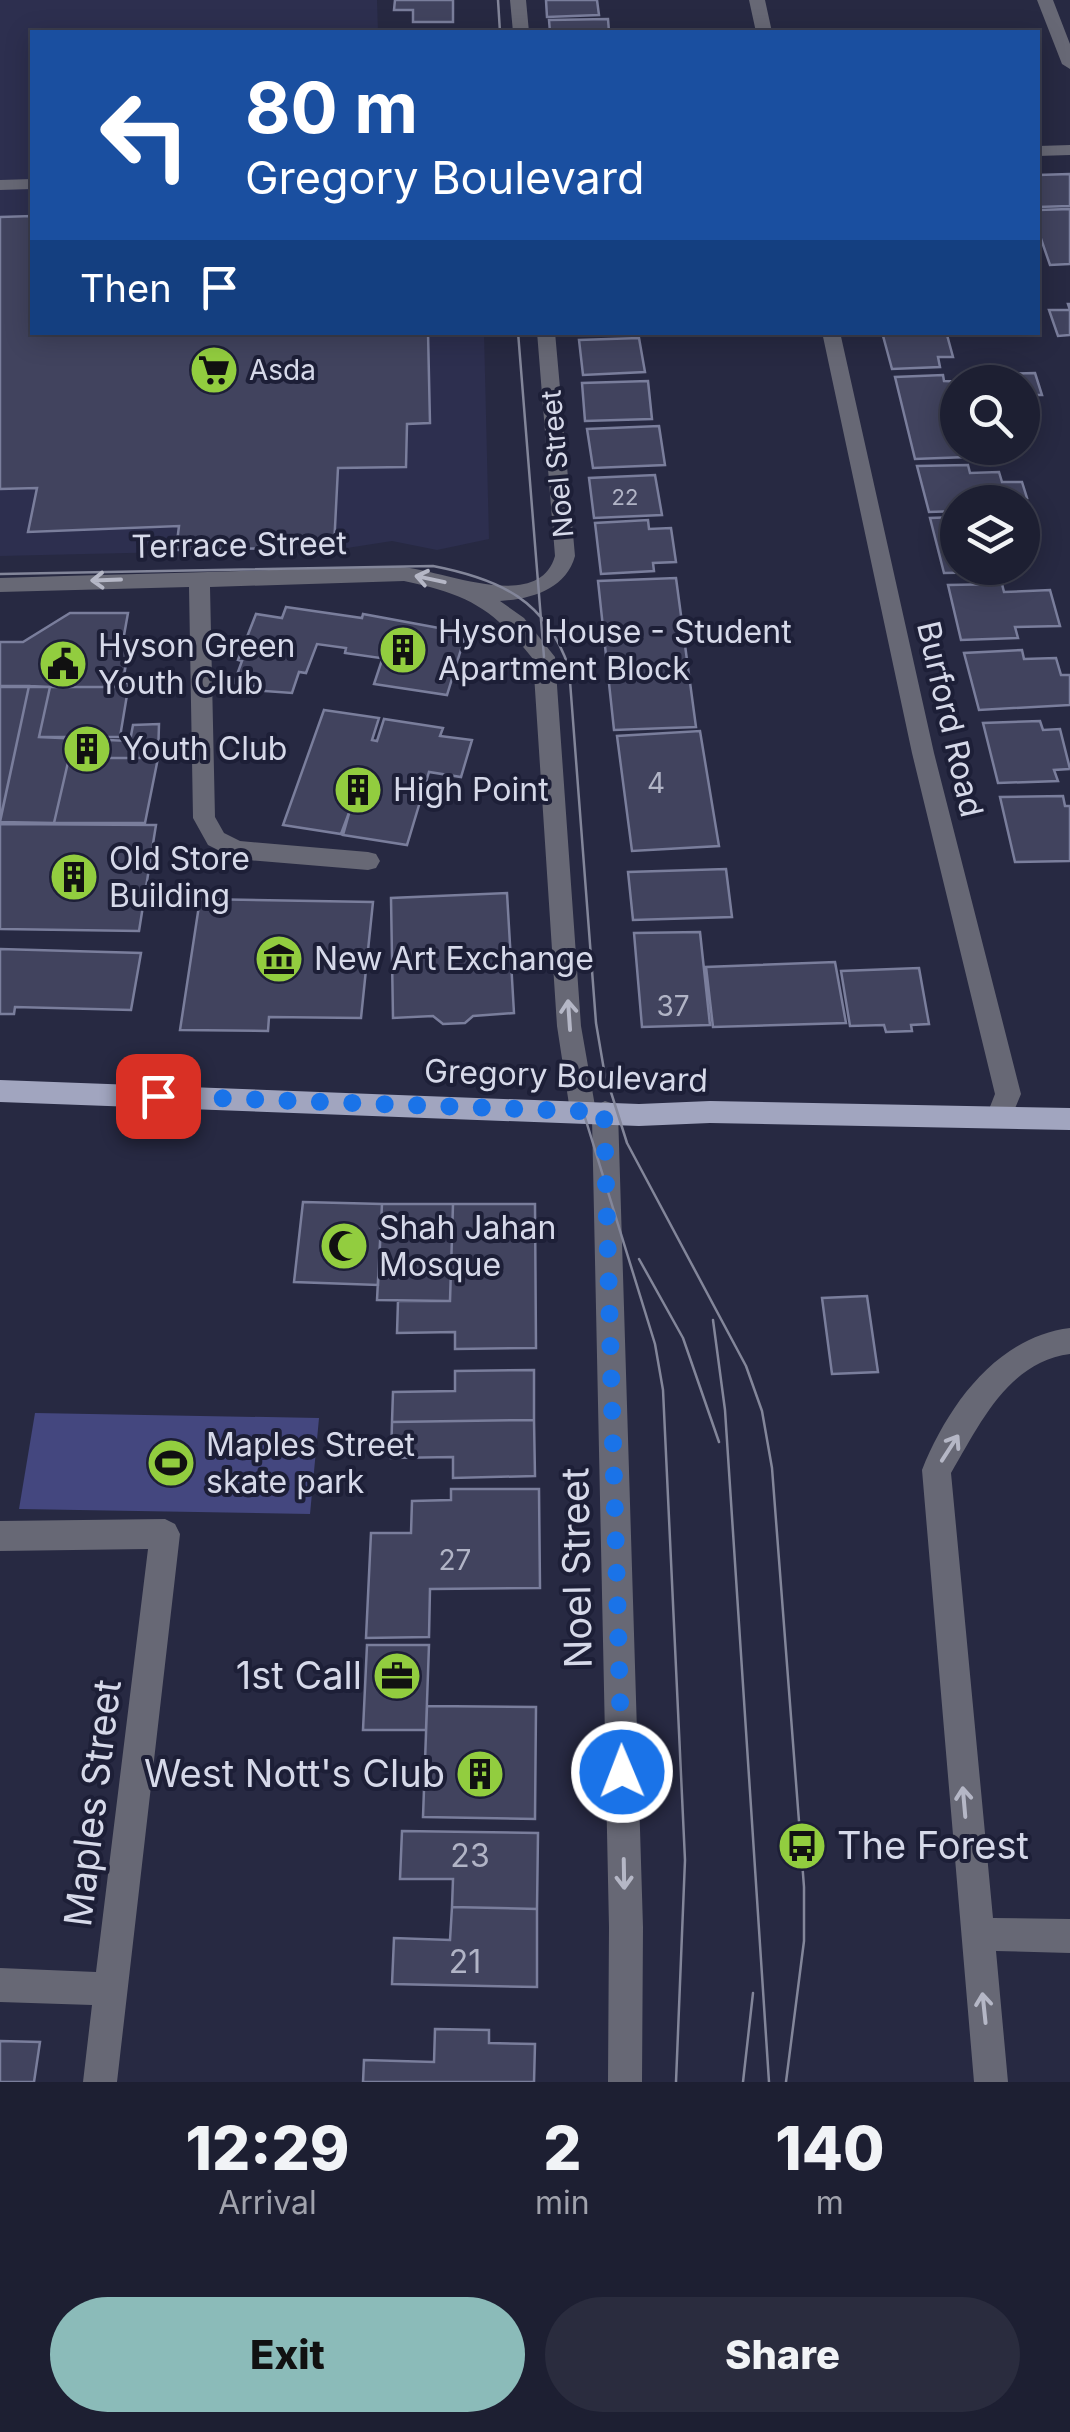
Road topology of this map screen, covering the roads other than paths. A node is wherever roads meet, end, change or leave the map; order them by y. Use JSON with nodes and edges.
{"nodes":[{"id":1,"x":518,"y":0,"type":"edge"},
{"id":2,"x":756,"y":0,"type":"edge"},
{"id":3,"x":1044,"y":0,"type":"edge"},
{"id":4,"x":520,"y":30,"type":"edge"},
{"id":5,"x":764,"y":30,"type":"edge"},
{"id":6,"x":1070,"y":64,"type":"edge"},
{"id":7,"x":1070,"y":150,"type":"edge"},
{"id":8,"x":1040,"y":151,"type":"edge"},
{"id":9,"x":30,"y":184,"type":"edge"},
{"id":10,"x":0,"y":185,"type":"edge"},
{"id":11,"x":546,"y":335,"type":"edge"},
{"id":12,"x":832,"y":335,"type":"edge"},
{"id":13,"x":199,"y":578,"type":"junction"},
{"id":14,"x":540,"y":583,"type":"joint"},
{"id":15,"x":0,"y":585,"type":"edge"},
{"id":16,"x":476,"y":594,"type":"junction"},
{"id":17,"x":544,"y":657,"type":"joint"},
{"id":18,"x":368,"y":861,"type":"dead end"},
{"id":19,"x":0,"y":1091,"type":"edge"},
{"id":20,"x":594,"y":1112,"type":"junction"},
{"id":21,"x":999,"y":1116,"type":"junction"},
{"id":22,"x":1070,"y":1119,"type":"edge"},
{"id":23,"x":1070,"y":1341,"type":"edge"},
{"id":24,"x":0,"y":1536,"type":"edge"},
{"id":25,"x":976,"y":1934,"type":"junction"},
{"id":26,"x":1070,"y":1936,"type":"edge"},
{"id":27,"x":0,"y":1986,"type":"edge"},
{"id":28,"x":111,"y":1989,"type":"junction"},
{"id":29,"x":100,"y":2082,"type":"edge"},
{"id":30,"x":626,"y":2082,"type":"edge"},
{"id":31,"x":991,"y":2082,"type":"edge"}],
"edges":[{"from":1,"to":4,"type":"street"},
{"from":2,"to":5,"type":"street"},
{"from":3,"to":6,"type":"street"},
{"from":7,"to":8,"type":"street"},
{"from":9,"to":10,"type":"street"},
{"from":11,"to":14,"type":"street","name":"Noel Street"},
{"from":12,"to":21,"type":"street","name":"Burford Road"},
{"from":13,"to":15,"type":"street","name":"Terrace Street","one_way":true},
{"from":16,"to":13,"type":"street","name":"Terrace Street","one_way":true},
{"from":13,"to":18,"type":"street"},
{"from":14,"to":16,"type":"street","name":"Terrace Street"},
{"from":16,"to":17,"type":"street","name":"Terrace Street"},
{"from":20,"to":17,"type":"street","name":"Noel Street","one_way":true},
{"from":19,"to":20,"type":"main road","name":"Gregory Boulevard"},
{"from":20,"to":21,"type":"main road","name":"Gregory Boulevard"},
{"from":20,"to":30,"type":"street","name":"Noel Street","one_way":true},
{"from":21,"to":22,"type":"main road","name":"Gregory Boulevard"},
{"from":25,"to":23,"type":"street","one_way":true},
{"from":24,"to":28,"type":"street","name":"Maples Street"},
{"from":25,"to":26,"type":"street"},
{"from":31,"to":25,"type":"street","one_way":true},
{"from":27,"to":28,"type":"street"},
{"from":28,"to":29,"type":"street","name":"Maples Street"}]}
